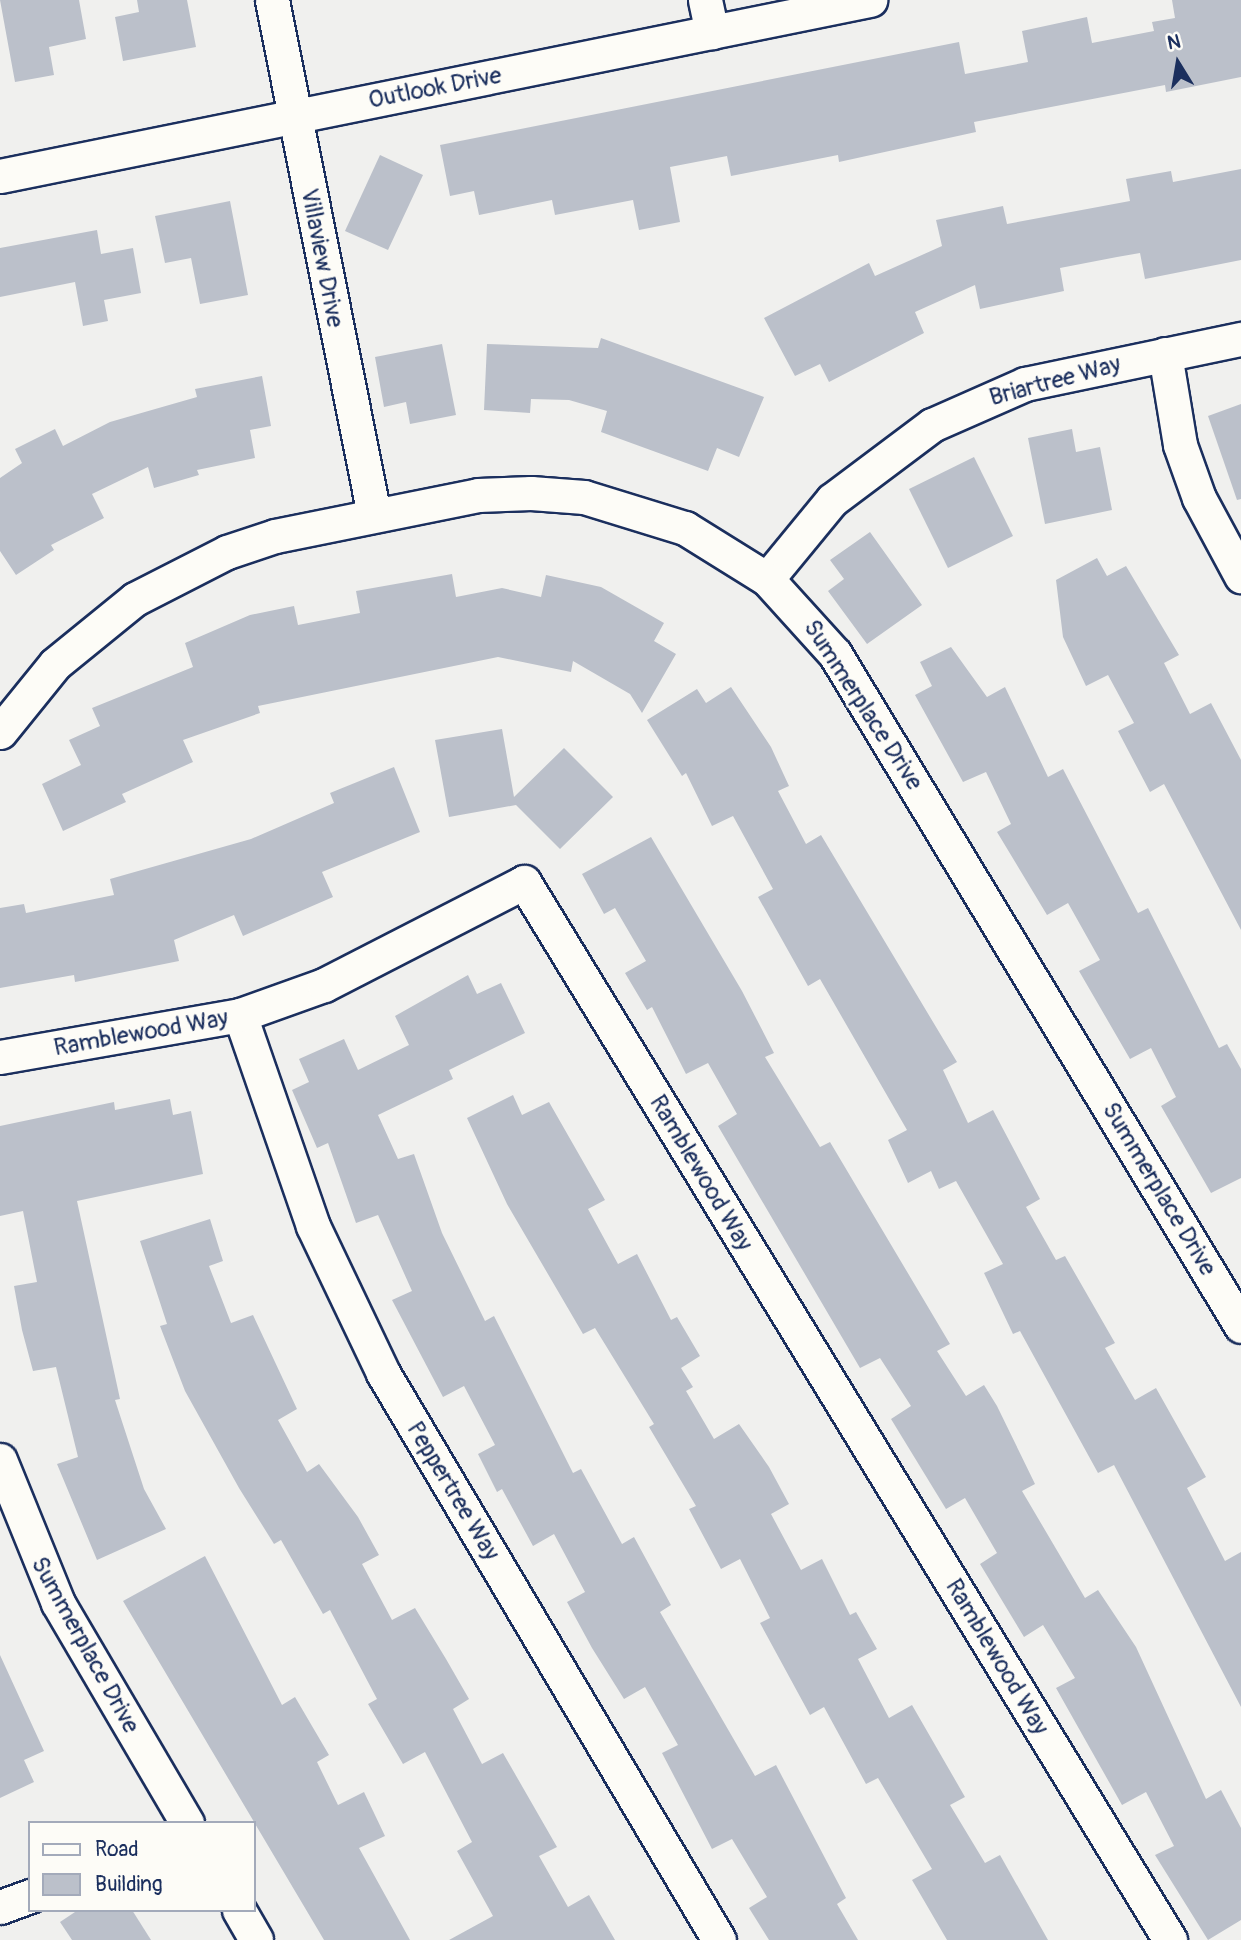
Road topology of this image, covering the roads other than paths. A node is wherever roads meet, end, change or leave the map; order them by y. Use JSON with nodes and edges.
{"nodes":[{"id":1,"x":272,"y":0,"type":"edge"},
{"id":2,"x":705,"y":0,"type":"edge"},
{"id":3,"x":870,"y":0,"type":"edge"},
{"id":4,"x":712,"y":32,"type":"junction"},
{"id":5,"x":293,"y":117,"type":"junction"},
{"id":6,"x":0,"y":176,"type":"edge"},
{"id":7,"x":1241,"y":339,"type":"edge"},
{"id":8,"x":1165,"y":354,"type":"junction"},
{"id":9,"x":374,"y":515,"type":"junction"},
{"id":10,"x":1241,"y":576,"type":"edge"},
{"id":11,"x":766,"y":579,"type":"junction"},
{"id":12,"x":0,"y":732,"type":"edge"},
{"id":13,"x":240,"y":1016,"type":"junction"},
{"id":14,"x":0,"y":1057,"type":"edge"},
{"id":15,"x":1241,"y":1325,"type":"edge"},
{"id":16,"x":0,"y":1461,"type":"edge"},
{"id":17,"x":177,"y":1819,"type":"edge"},
{"id":18,"x":28,"y":1897,"type":"edge"},
{"id":19,"x":0,"y":1906,"type":"edge"},
{"id":20,"x":240,"y":1912,"type":"edge"},
{"id":21,"x":256,"y":1940,"type":"edge"},
{"id":22,"x":719,"y":1940,"type":"edge"},
{"id":23,"x":1170,"y":1940,"type":"edge"}],
"edges":[{"from":1,"to":5,"type":"street","name":"Villaview Drive"},
{"from":2,"to":4,"type":"street"},
{"from":3,"to":4,"type":"street","name":"Outlook Drive"},
{"from":4,"to":5,"type":"street","name":"Outlook Drive"},
{"from":5,"to":6,"type":"street","name":"Outlook Drive"},
{"from":5,"to":9,"type":"street","name":"Villaview Drive"},
{"from":7,"to":8,"type":"street","name":"Briartree Way"},
{"from":8,"to":10,"type":"street"},
{"from":8,"to":11,"type":"street","name":"Briartree Way"},
{"from":9,"to":11,"type":"street","name":"Summerplace Drive"},
{"from":9,"to":12,"type":"street","name":"Summerplace Drive"},
{"from":11,"to":15,"type":"street","name":"Summerplace Drive"},
{"from":13,"to":14,"type":"street","name":"Ramblewood Way"},
{"from":13,"to":22,"type":"street","name":"Peppertree Way"},
{"from":13,"to":23,"type":"street","name":"Ramblewood Way"},
{"from":16,"to":17,"type":"street","name":"Summerplace Drive"},
{"from":18,"to":19,"type":"street"},
{"from":20,"to":21,"type":"street"}]}
